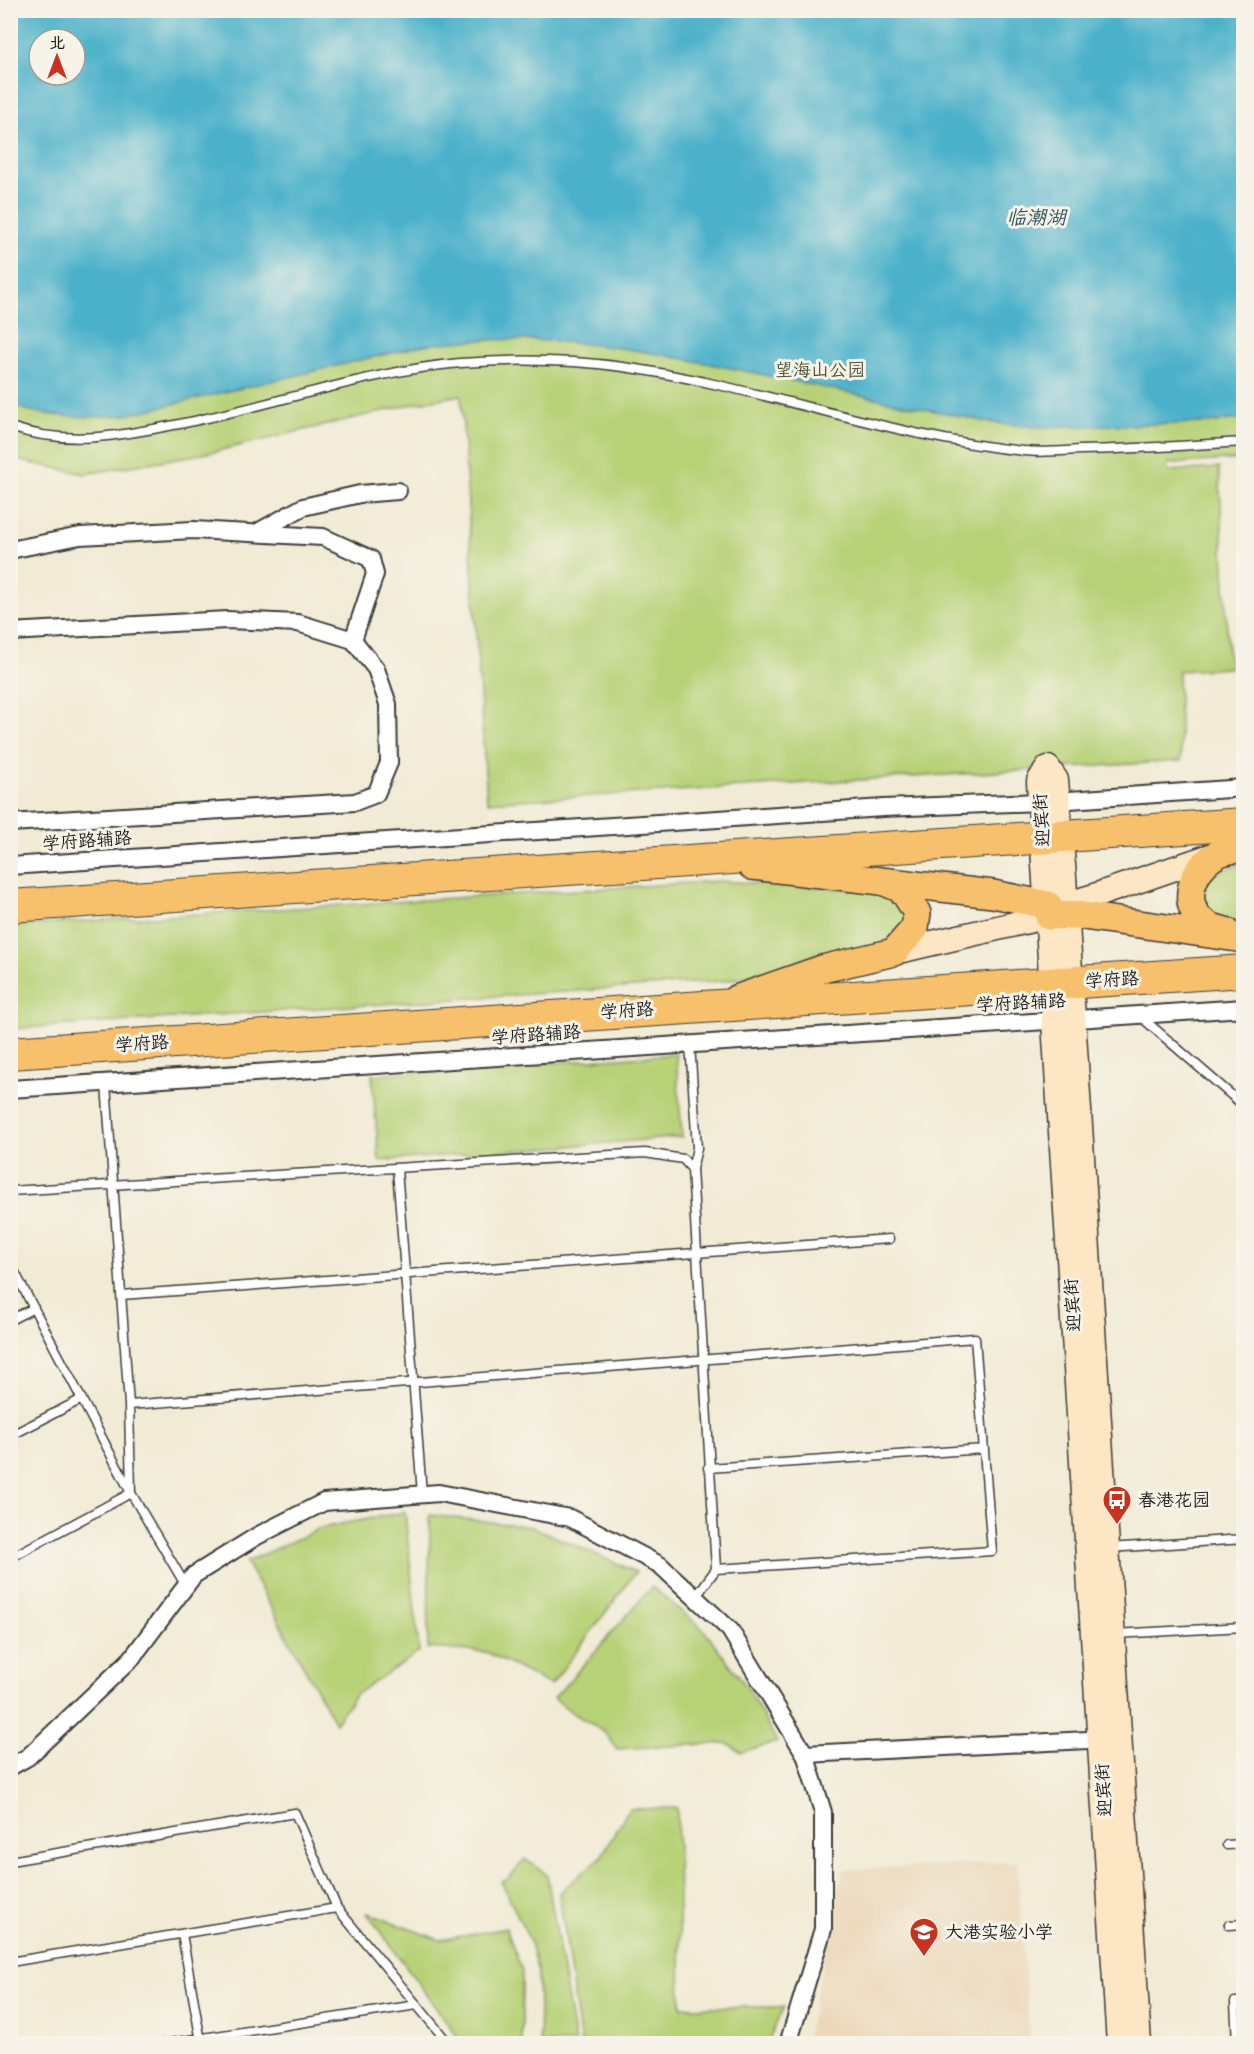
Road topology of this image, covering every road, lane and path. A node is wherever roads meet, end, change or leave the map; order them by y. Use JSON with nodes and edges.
{"nodes":[{"id":1,"x":10,"y":427,"type":"edge"},
{"id":2,"x":1244,"y":442,"type":"edge"},
{"id":3,"x":398,"y":491,"type":"dead end"},
{"id":4,"x":258,"y":532,"type":"junction"},
{"id":5,"x":10,"y":550,"type":"edge"},
{"id":6,"x":10,"y":632,"type":"edge"},
{"id":7,"x":353,"y":640,"type":"junction"},
{"id":8,"x":1244,"y":788,"type":"edge"},
{"id":9,"x":1049,"y":801,"type":"junction"},
{"id":10,"x":10,"y":823,"type":"edge"},
{"id":11,"x":1244,"y":824,"type":"edge"},
{"id":12,"x":1052,"y":837,"type":"junction"},
{"id":13,"x":1244,"y":848,"type":"edge"},
{"id":14,"x":1216,"y":854,"type":"junction"},
{"id":15,"x":695,"y":860,"type":"junction"},
{"id":16,"x":10,"y":866,"type":"edge"},
{"id":17,"x":879,"y":879,"type":"junction"},
{"id":18,"x":10,"y":906,"type":"edge"},
{"id":19,"x":1057,"y":910,"type":"junction"},
{"id":20,"x":1244,"y":937,"type":"edge"},
{"id":21,"x":894,"y":952,"type":"junction"},
{"id":22,"x":1244,"y":971,"type":"edge"},
{"id":23,"x":1061,"y":983,"type":"junction"},
{"id":24,"x":718,"y":1005,"type":"junction"},
{"id":25,"x":1244,"y":1008,"type":"edge"},
{"id":26,"x":1139,"y":1015,"type":"junction"},
{"id":27,"x":1063,"y":1019,"type":"junction"},
{"id":28,"x":690,"y":1044,"type":"junction"},
{"id":29,"x":10,"y":1053,"type":"edge"},
{"id":30,"x":106,"y":1084,"type":"junction"},
{"id":31,"x":10,"y":1089,"type":"edge"},
{"id":32,"x":1244,"y":1106,"type":"edge"},
{"id":33,"x":397,"y":1168,"type":"junction"},
{"id":34,"x":692,"y":1169,"type":"junction"},
{"id":35,"x":113,"y":1186,"type":"junction"},
{"id":36,"x":10,"y":1191,"type":"edge"},
{"id":37,"x":889,"y":1239,"type":"dead end"},
{"id":38,"x":696,"y":1255,"type":"junction"},
{"id":39,"x":10,"y":1263,"type":"edge"},
{"id":40,"x":405,"y":1275,"type":"junction"},
{"id":41,"x":121,"y":1295,"type":"junction"},
{"id":42,"x":34,"y":1308,"type":"junction"},
{"id":43,"x":10,"y":1320,"type":"edge"},
{"id":44,"x":702,"y":1358,"type":"junction"},
{"id":45,"x":413,"y":1382,"type":"junction"},
{"id":46,"x":82,"y":1399,"type":"junction"},
{"id":47,"x":129,"y":1405,"type":"junction"},
{"id":48,"x":10,"y":1436,"type":"edge"},
{"id":49,"x":984,"y":1449,"type":"junction"},
{"id":50,"x":708,"y":1468,"type":"junction"},
{"id":51,"x":131,"y":1493,"type":"junction"},
{"id":52,"x":422,"y":1494,"type":"junction"},
{"id":53,"x":1244,"y":1539,"type":"edge"},
{"id":54,"x":1106,"y":1548,"type":"junction"},
{"id":55,"x":10,"y":1558,"type":"edge"},
{"id":56,"x":716,"y":1569,"type":"junction"},
{"id":57,"x":186,"y":1586,"type":"junction"},
{"id":58,"x":695,"y":1598,"type":"junction"},
{"id":59,"x":1244,"y":1627,"type":"edge"},
{"id":60,"x":1111,"y":1635,"type":"junction"},
{"id":61,"x":1109,"y":1739,"type":"junction"},
{"id":62,"x":804,"y":1754,"type":"junction"},
{"id":63,"x":10,"y":1767,"type":"edge"},
{"id":64,"x":1244,"y":1844,"type":"edge"},
{"id":65,"x":1227,"y":1845,"type":"dead end"},
{"id":66,"x":10,"y":1861,"type":"edge"},
{"id":67,"x":337,"y":1908,"type":"junction"},
{"id":68,"x":1244,"y":1924,"type":"edge"},
{"id":69,"x":1229,"y":1925,"type":"dead end"},
{"id":70,"x":182,"y":1934,"type":"junction"},
{"id":71,"x":10,"y":1962,"type":"edge"},
{"id":72,"x":1244,"y":2002,"type":"edge"},
{"id":73,"x":417,"y":2005,"type":"junction"},
{"id":74,"x":201,"y":2041,"type":"edge"},
{"id":75,"x":164,"y":2043,"type":"edge"},
{"id":76,"x":449,"y":2043,"type":"edge"},
{"id":77,"x":788,"y":2043,"type":"edge"},
{"id":78,"x":1119,"y":2043,"type":"edge"},
{"id":79,"x":1139,"y":2043,"type":"edge"},
{"id":80,"x":1237,"y":2043,"type":"edge"}],
"edges":[{"from":1,"to":2,"type":"lane"},
{"from":3,"to":4,"type":"street"},
{"from":4,"to":5,"type":"street"},
{"from":4,"to":7,"type":"street"},
{"from":6,"to":7,"type":"street"},
{"from":7,"to":10,"type":"street"},
{"from":8,"to":9,"type":"street","name":"学府路辅路"},
{"from":9,"to":12,"type":"main road","name":"迎宾街"},
{"from":9,"to":16,"type":"street","name":"学府路辅路"},
{"from":11,"to":12,"type":"highway"},
{"from":12,"to":15,"type":"highway"},
{"from":12,"to":19,"type":"main road","name":"迎宾街"},
{"from":13,"to":14,"type":"main road"},
{"from":14,"to":19,"type":"main road"},
{"from":14,"to":20,"type":"main road"},
{"from":15,"to":17,"type":"main road"},
{"from":15,"to":18,"type":"highway"},
{"from":17,"to":19,"type":"main road"},
{"from":17,"to":21,"type":"main road"},
{"from":19,"to":20,"type":"main road"},
{"from":19,"to":21,"type":"main road"},
{"from":19,"to":23,"type":"main road","name":"迎宾街"},
{"from":21,"to":24,"type":"main road"},
{"from":22,"to":23,"type":"highway","name":"学府路"},
{"from":23,"to":24,"type":"highway","name":"学府路"},
{"from":23,"to":27,"type":"main road","name":"迎宾街"},
{"from":24,"to":29,"type":"highway","name":"学府路"},
{"from":25,"to":26,"type":"street","name":"学府路辅路"},
{"from":26,"to":27,"type":"street","name":"学府路辅路"},
{"from":26,"to":32,"type":"lane"},
{"from":27,"to":28,"type":"street","name":"学府路辅路"},
{"from":27,"to":54,"type":"main road","name":"迎宾街"},
{"from":27,"to":61,"type":"main road","name":"迎宾街"},
{"from":28,"to":30,"type":"street","name":"学府路辅路"},
{"from":28,"to":34,"type":"lane"},
{"from":30,"to":31,"type":"street","name":"学府路辅路"},
{"from":30,"to":35,"type":"lane"},
{"from":33,"to":34,"type":"lane"},
{"from":33,"to":35,"type":"lane"},
{"from":33,"to":40,"type":"lane"},
{"from":34,"to":38,"type":"lane"},
{"from":35,"to":36,"type":"lane"},
{"from":35,"to":41,"type":"lane"},
{"from":37,"to":38,"type":"lane"},
{"from":38,"to":40,"type":"lane"},
{"from":38,"to":44,"type":"lane"},
{"from":39,"to":42,"type":"lane"},
{"from":40,"to":41,"type":"lane"},
{"from":40,"to":45,"type":"lane"},
{"from":41,"to":47,"type":"lane"},
{"from":42,"to":43,"type":"lane"},
{"from":42,"to":46,"type":"lane"},
{"from":44,"to":45,"type":"lane"},
{"from":44,"to":49,"type":"lane"},
{"from":44,"to":50,"type":"lane"},
{"from":45,"to":47,"type":"lane"},
{"from":45,"to":52,"type":"lane"},
{"from":46,"to":48,"type":"lane"},
{"from":46,"to":51,"type":"lane"},
{"from":47,"to":51,"type":"lane"},
{"from":49,"to":50,"type":"lane"},
{"from":49,"to":56,"type":"lane"},
{"from":50,"to":56,"type":"lane"},
{"from":51,"to":55,"type":"lane"},
{"from":51,"to":57,"type":"lane"},
{"from":52,"to":57,"type":"street"},
{"from":52,"to":58,"type":"street"},
{"from":53,"to":54,"type":"lane"},
{"from":54,"to":60,"type":"main road","name":"迎宾街"},
{"from":56,"to":58,"type":"lane"},
{"from":57,"to":63,"type":"street"},
{"from":58,"to":62,"type":"street"},
{"from":59,"to":60,"type":"lane"},
{"from":60,"to":61,"type":"main road","name":"迎宾街"},
{"from":61,"to":62,"type":"street"},
{"from":61,"to":78,"type":"main road","name":"迎宾街"},
{"from":61,"to":79,"type":"main road","name":"迎宾街"},
{"from":62,"to":77,"type":"street"},
{"from":64,"to":65,"type":"lane"},
{"from":66,"to":67,"type":"lane"},
{"from":67,"to":70,"type":"lane"},
{"from":67,"to":73,"type":"lane"},
{"from":68,"to":69,"type":"lane"},
{"from":70,"to":71,"type":"lane"},
{"from":70,"to":74,"type":"lane"},
{"from":72,"to":80,"type":"lane"},
{"from":73,"to":74,"type":"lane"},
{"from":73,"to":76,"type":"lane"},
{"from":74,"to":75,"type":"lane"}]}
